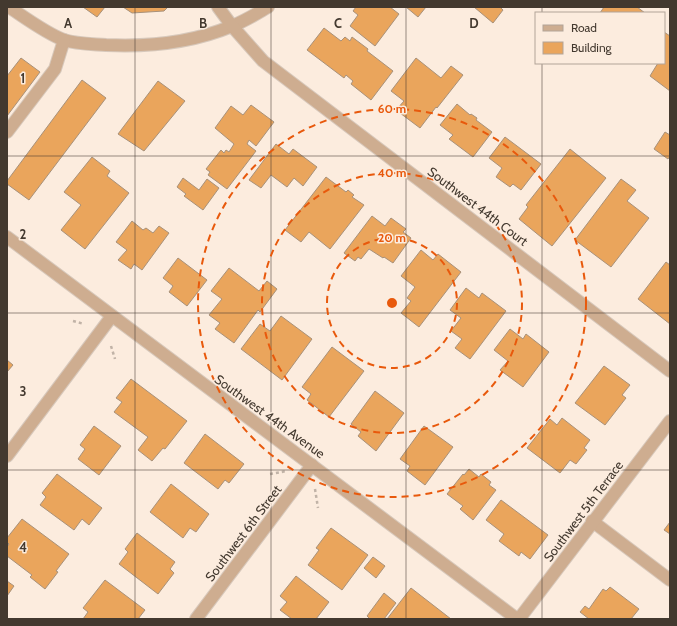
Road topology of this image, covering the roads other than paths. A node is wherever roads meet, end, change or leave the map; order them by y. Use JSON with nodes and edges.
{"nodes":[{"id":1,"x":9,"y":7,"type":"edge"},
{"id":2,"x":218,"y":7,"type":"edge"},
{"id":3,"x":268,"y":7,"type":"edge"},
{"id":4,"x":232,"y":26,"type":"junction"},
{"id":5,"x":64,"y":40,"type":"junction"},
{"id":6,"x":7,"y":132,"type":"edge"},
{"id":7,"x":7,"y":237,"type":"edge"},
{"id":8,"x":112,"y":316,"type":"junction"},
{"id":9,"x":670,"y":371,"type":"edge"},
{"id":10,"x":670,"y":421,"type":"edge"},
{"id":11,"x":7,"y":456,"type":"edge"},
{"id":12,"x":312,"y":465,"type":"junction"},
{"id":13,"x":592,"y":522,"type":"junction"},
{"id":14,"x":670,"y":580,"type":"edge"},
{"id":15,"x":196,"y":619,"type":"edge"},
{"id":16,"x":518,"y":619,"type":"edge"}],
"edges":[{"from":1,"to":5,"type":"street"},
{"from":2,"to":4,"type":"street","name":"Southwest 44th Court"},
{"from":3,"to":4,"type":"street"},
{"from":4,"to":5,"type":"street"},
{"from":4,"to":9,"type":"street","name":"Southwest 44th Court"},
{"from":5,"to":6,"type":"street"},
{"from":7,"to":8,"type":"street","name":"Southwest 44th Avenue"},
{"from":8,"to":11,"type":"street"},
{"from":8,"to":12,"type":"street","name":"Southwest 44th Avenue"},
{"from":10,"to":13,"type":"street","name":"Southwest 5th Terrace"},
{"from":12,"to":15,"type":"street","name":"Southwest 6th Street"},
{"from":12,"to":16,"type":"street","name":"Southwest 44th Avenue"},
{"from":13,"to":14,"type":"street"},
{"from":13,"to":16,"type":"street","name":"Southwest 5th Terrace"}]}
